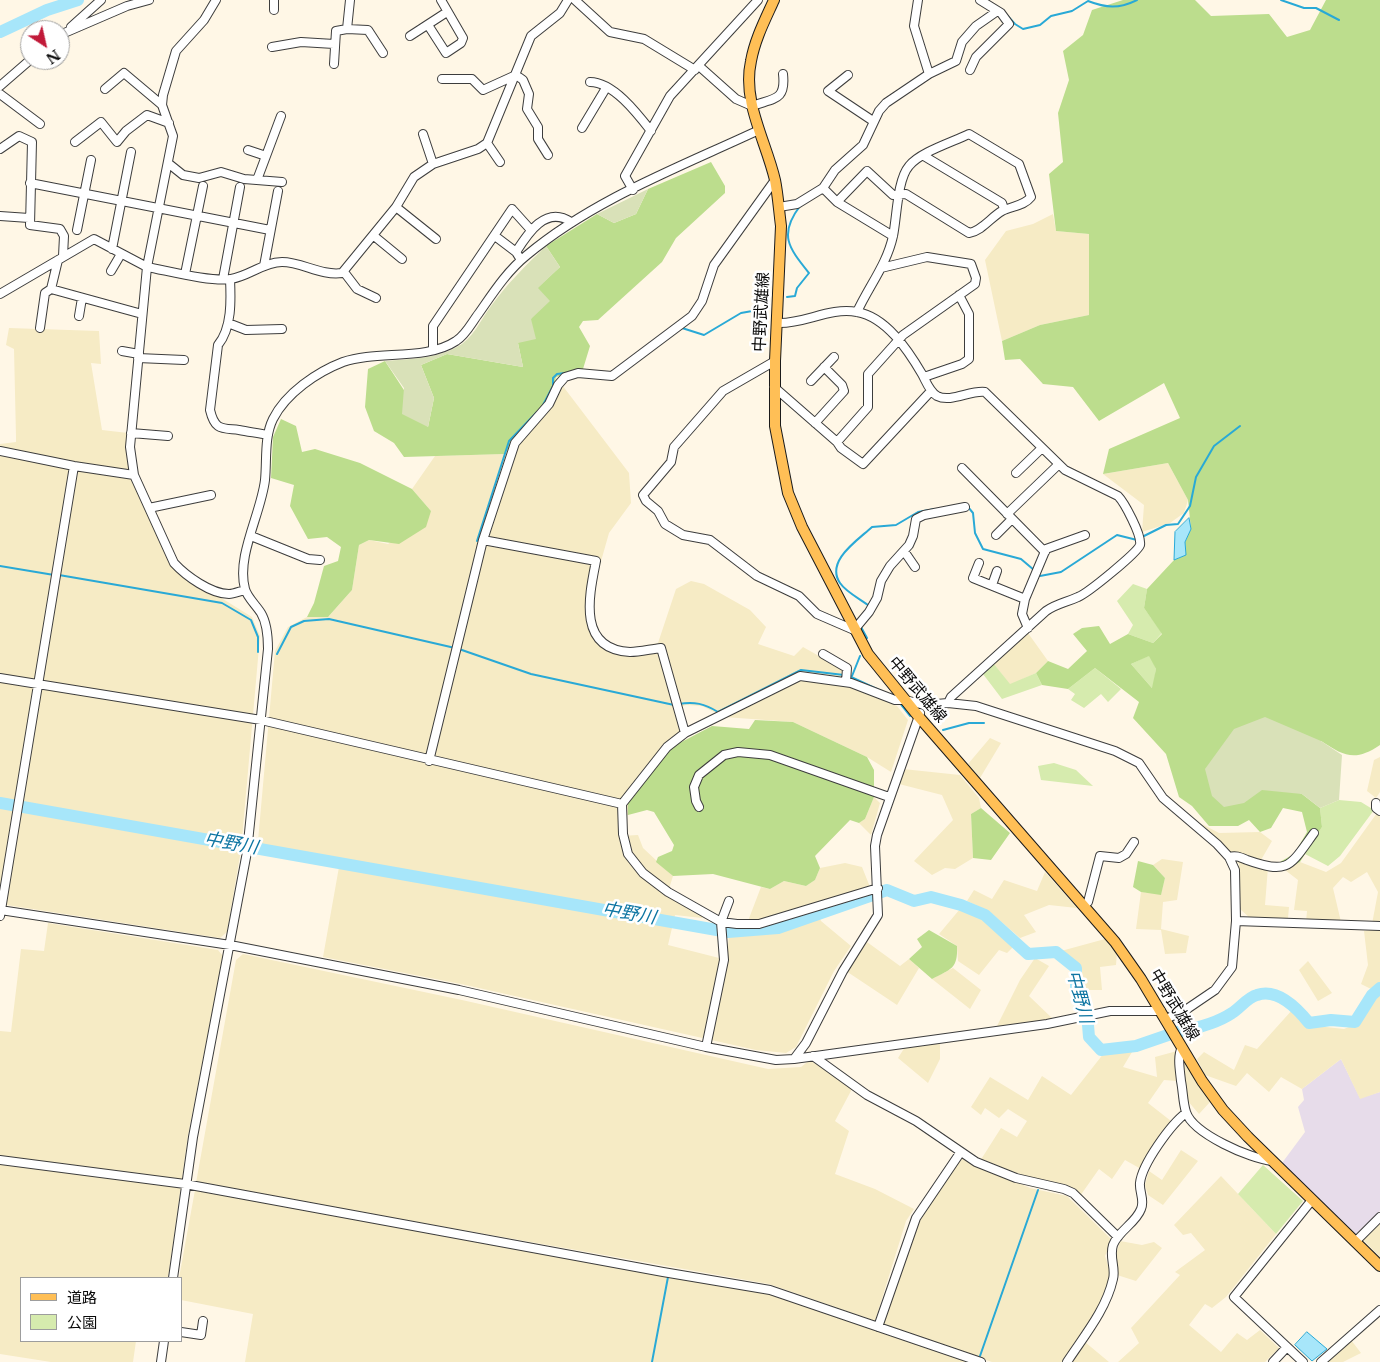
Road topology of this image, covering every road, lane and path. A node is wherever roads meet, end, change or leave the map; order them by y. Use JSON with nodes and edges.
{"nodes":[{"id":1,"x":101,"y":0,"type":"edge"},
{"id":2,"x":149,"y":0,"type":"edge"},
{"id":3,"x":216,"y":0,"type":"edge"},
{"id":4,"x":274,"y":0,"type":"edge"},
{"id":5,"x":350,"y":0,"type":"edge"},
{"id":6,"x":441,"y":0,"type":"edge"},
{"id":7,"x":568,"y":0,"type":"edge"},
{"id":8,"x":575,"y":0,"type":"edge"},
{"id":9,"x":758,"y":0,"type":"edge"},
{"id":10,"x":774,"y":0,"type":"edge"},
{"id":11,"x":918,"y":0,"type":"edge"},
{"id":12,"x":980,"y":0,"type":"edge"},
{"id":13,"x":274,"y":10,"type":"dead end"},
{"id":14,"x":447,"y":12,"type":"junction"},
{"id":15,"x":996,"y":12,"type":"junction"},
{"id":16,"x":428,"y":24,"type":"junction"},
{"id":17,"x":70,"y":27,"type":"edge"},
{"id":18,"x":347,"y":29,"type":"junction"},
{"id":19,"x":70,"y":31,"type":"edge"},
{"id":20,"x":410,"y":36,"type":"dead end"},
{"id":21,"x":334,"y":44,"type":"junction"},
{"id":22,"x":272,"y":47,"type":"dead end"},
{"id":23,"x":383,"y":52,"type":"dead end"},
{"id":24,"x":334,"y":64,"type":"dead end"},
{"id":25,"x":697,"y":68,"type":"junction"},
{"id":26,"x":20,"y":69,"type":"edge"},
{"id":27,"x":970,"y":70,"type":"dead end"},
{"id":28,"x":783,"y":74,"type":"dead end"},
{"id":29,"x":929,"y":74,"type":"junction"},
{"id":30,"x":516,"y":75,"type":"junction"},
{"id":31,"x":848,"y":75,"type":"dead end"},
{"id":32,"x":442,"y":79,"type":"dead end"},
{"id":33,"x":590,"y":82,"type":"dead end"},
{"id":34,"x":0,"y":86,"type":"edge"},
{"id":35,"x":105,"y":88,"type":"dead end"},
{"id":36,"x":606,"y":88,"type":"junction"},
{"id":37,"x":0,"y":94,"type":"edge"},
{"id":38,"x":162,"y":105,"type":"junction"},
{"id":39,"x":752,"y":106,"type":"junction"},
{"id":40,"x":281,"y":116,"type":"dead end"},
{"id":41,"x":873,"y":121,"type":"junction"},
{"id":42,"x":169,"y":123,"type":"junction"},
{"id":43,"x":40,"y":124,"type":"dead end"},
{"id":44,"x":582,"y":128,"type":"dead end"},
{"id":45,"x":759,"y":130,"type":"junction"},
{"id":46,"x":651,"y":131,"type":"junction"},
{"id":47,"x":423,"y":134,"type":"dead end"},
{"id":48,"x":75,"y":142,"type":"dead end"},
{"id":49,"x":487,"y":143,"type":"junction"},
{"id":50,"x":0,"y":149,"type":"edge"},
{"id":51,"x":248,"y":150,"type":"dead end"},
{"id":52,"x":131,"y":152,"type":"dead end"},
{"id":53,"x":548,"y":155,"type":"dead end"},
{"id":54,"x":266,"y":156,"type":"junction"},
{"id":55,"x":924,"y":156,"type":"junction"},
{"id":56,"x":91,"y":160,"type":"dead end"},
{"id":57,"x":500,"y":162,"type":"dead end"},
{"id":58,"x":168,"y":163,"type":"junction"},
{"id":59,"x":433,"y":164,"type":"junction"},
{"id":60,"x":257,"y":180,"type":"junction"},
{"id":61,"x":775,"y":180,"type":"junction"},
{"id":62,"x":282,"y":182,"type":"dead end"},
{"id":63,"x":30,"y":183,"type":"junction"},
{"id":64,"x":203,"y":186,"type":"dead end"},
{"id":65,"x":240,"y":187,"type":"dead end"},
{"id":66,"x":823,"y":188,"type":"junction"},
{"id":67,"x":632,"y":190,"type":"junction"},
{"id":68,"x":278,"y":191,"type":"dead end"},
{"id":69,"x":84,"y":194,"type":"junction"},
{"id":70,"x":900,"y":195,"type":"junction"},
{"id":71,"x":122,"y":201,"type":"junction"},
{"id":72,"x":837,"y":202,"type":"junction"},
{"id":73,"x":396,"y":207,"type":"junction"},
{"id":74,"x":779,"y":208,"type":"junction"},
{"id":75,"x":159,"y":209,"type":"junction"},
{"id":76,"x":1004,"y":209,"type":"junction"},
{"id":77,"x":0,"y":216,"type":"edge"},
{"id":78,"x":196,"y":217,"type":"junction"},
{"id":79,"x":29,"y":218,"type":"junction"},
{"id":80,"x":571,"y":222,"type":"junction"},
{"id":81,"x":234,"y":224,"type":"junction"},
{"id":82,"x":530,"y":229,"type":"junction"},
{"id":83,"x":77,"y":230,"type":"dead end"},
{"id":84,"x":270,"y":230,"type":"junction"},
{"id":85,"x":374,"y":236,"type":"junction"},
{"id":86,"x":495,"y":236,"type":"junction"},
{"id":87,"x":893,"y":236,"type":"junction"},
{"id":88,"x":436,"y":239,"type":"dead end"},
{"id":89,"x":112,"y":249,"type":"junction"},
{"id":90,"x":516,"y":252,"type":"junction"},
{"id":91,"x":121,"y":254,"type":"junction"},
{"id":92,"x":61,"y":258,"type":"junction"},
{"id":93,"x":402,"y":258,"type":"dead end"},
{"id":94,"x":521,"y":260,"type":"junction"},
{"id":95,"x":264,"y":266,"type":"junction"},
{"id":96,"x":147,"y":267,"type":"junction"},
{"id":97,"x":881,"y":268,"type":"junction"},
{"id":98,"x":111,"y":271,"type":"dead end"},
{"id":99,"x":344,"y":272,"type":"junction"},
{"id":100,"x":185,"y":274,"type":"junction"},
{"id":101,"x":226,"y":279,"type":"junction"},
{"id":102,"x":51,"y":290,"type":"junction"},
{"id":103,"x":0,"y":294,"type":"edge"},
{"id":104,"x":959,"y":295,"type":"junction"},
{"id":105,"x":82,"y":298,"type":"junction"},
{"id":106,"x":376,"y":298,"type":"dead end"},
{"id":107,"x":857,"y":312,"type":"junction"},
{"id":108,"x":142,"y":314,"type":"junction"},
{"id":109,"x":79,"y":316,"type":"dead end"},
{"id":110,"x":228,"y":323,"type":"junction"},
{"id":111,"x":778,"y":323,"type":"junction"},
{"id":112,"x":40,"y":328,"type":"dead end"},
{"id":113,"x":282,"y":329,"type":"dead end"},
{"id":114,"x":899,"y":340,"type":"junction"},
{"id":115,"x":433,"y":350,"type":"junction"},
{"id":116,"x":122,"y":351,"type":"dead end"},
{"id":117,"x":138,"y":356,"type":"junction"},
{"id":118,"x":834,"y":357,"type":"dead end"},
{"id":119,"x":184,"y":360,"type":"dead end"},
{"id":120,"x":775,"y":361,"type":"junction"},
{"id":121,"x":824,"y":367,"type":"junction"},
{"id":122,"x":924,"y":377,"type":"junction"},
{"id":123,"x":811,"y":381,"type":"dead end"},
{"id":124,"x":774,"y":388,"type":"junction"},
{"id":125,"x":931,"y":391,"type":"junction"},
{"id":126,"x":815,"y":423,"type":"junction"},
{"id":127,"x":131,"y":433,"type":"junction"},
{"id":128,"x":268,"y":435,"type":"junction"},
{"id":129,"x":168,"y":436,"type":"dead end"},
{"id":130,"x":837,"y":442,"type":"junction"},
{"id":131,"x":1042,"y":448,"type":"junction"},
{"id":132,"x":0,"y":451,"type":"edge"},
{"id":133,"x":1058,"y":464,"type":"junction"},
{"id":134,"x":74,"y":466,"type":"junction"},
{"id":135,"x":962,"y":468,"type":"dead end"},
{"id":136,"x":1016,"y":474,"type":"dead end"},
{"id":137,"x":134,"y":475,"type":"junction"},
{"id":138,"x":211,"y":495,"type":"dead end"},
{"id":139,"x":965,"y":507,"type":"dead end"},
{"id":140,"x":149,"y":508,"type":"junction"},
{"id":141,"x":1010,"y":516,"type":"junction"},
{"id":142,"x":996,"y":535,"type":"dead end"},
{"id":143,"x":251,"y":536,"type":"junction"},
{"id":144,"x":1085,"y":536,"type":"dead end"},
{"id":145,"x":483,"y":540,"type":"junction"},
{"id":146,"x":904,"y":551,"type":"junction"},
{"id":147,"x":1045,"y":552,"type":"junction"},
{"id":148,"x":320,"y":560,"type":"dead end"},
{"id":149,"x":979,"y":564,"type":"dead end"},
{"id":150,"x":915,"y":567,"type":"dead end"},
{"id":151,"x":997,"y":571,"type":"dead end"},
{"id":152,"x":992,"y":585,"type":"junction"},
{"id":153,"x":245,"y":590,"type":"junction"},
{"id":154,"x":1025,"y":599,"type":"junction"},
{"id":155,"x":1028,"y":628,"type":"junction"},
{"id":156,"x":854,"y":630,"type":"junction"},
{"id":157,"x":823,"y":654,"type":"dead end"},
{"id":158,"x":0,"y":678,"type":"edge"},
{"id":159,"x":846,"y":678,"type":"junction"},
{"id":160,"x":38,"y":684,"type":"junction"},
{"id":161,"x":900,"y":700,"type":"junction"},
{"id":162,"x":948,"y":703,"type":"junction"},
{"id":163,"x":925,"y":705,"type":"junction"},
{"id":164,"x":919,"y":717,"type":"junction"},
{"id":165,"x":261,"y":720,"type":"junction"},
{"id":166,"x":685,"y":734,"type":"junction"},
{"id":167,"x":429,"y":760,"type":"junction"},
{"id":168,"x":889,"y":797,"type":"junction"},
{"id":169,"x":622,"y":804,"type":"junction"},
{"id":170,"x":700,"y":806,"type":"dead end"},
{"id":171,"x":1314,"y":834,"type":"dead end"},
{"id":172,"x":1134,"y":842,"type":"dead end"},
{"id":173,"x":1228,"y":857,"type":"junction"},
{"id":174,"x":878,"y":888,"type":"junction"},
{"id":175,"x":729,"y":901,"type":"dead end"},
{"id":176,"x":1084,"y":905,"type":"junction"},
{"id":177,"x":0,"y":912,"type":"edge"},
{"id":178,"x":1236,"y":920,"type":"junction"},
{"id":179,"x":721,"y":922,"type":"junction"},
{"id":180,"x":1380,"y":926,"type":"edge"},
{"id":181,"x":230,"y":946,"type":"junction"},
{"id":182,"x":1164,"y":1015,"type":"junction"},
{"id":183,"x":706,"y":1047,"type":"junction"},
{"id":184,"x":1182,"y":1047,"type":"junction"},
{"id":185,"x":813,"y":1056,"type":"junction"},
{"id":186,"x":794,"y":1059,"type":"junction"},
{"id":187,"x":1186,"y":1113,"type":"junction"},
{"id":188,"x":960,"y":1153,"type":"junction"},
{"id":189,"x":0,"y":1160,"type":"edge"},
{"id":190,"x":1272,"y":1161,"type":"junction"},
{"id":191,"x":185,"y":1184,"type":"junction"},
{"id":192,"x":1312,"y":1200,"type":"junction"},
{"id":193,"x":1380,"y":1218,"type":"edge"},
{"id":194,"x":1118,"y":1237,"type":"junction"},
{"id":195,"x":1355,"y":1242,"type":"junction"},
{"id":196,"x":1380,"y":1266,"type":"edge"},
{"id":197,"x":173,"y":1277,"type":"edge"},
{"id":198,"x":1380,"y":1310,"type":"edge"},
{"id":199,"x":203,"y":1321,"type":"dead end"},
{"id":200,"x":878,"y":1327,"type":"junction"},
{"id":201,"x":182,"y":1332,"type":"edge"},
{"id":202,"x":164,"y":1342,"type":"edge"},
{"id":203,"x":1287,"y":1347,"type":"junction"},
{"id":204,"x":162,"y":1362,"type":"edge"},
{"id":205,"x":981,"y":1362,"type":"edge"},
{"id":206,"x":1067,"y":1362,"type":"edge"},
{"id":207,"x":1272,"y":1362,"type":"edge"},
{"id":208,"x":1303,"y":1362,"type":"edge"},
{"id":209,"x":1321,"y":1362,"type":"edge"}],
"edges":[{"from":1,"to":17,"type":"street"},
{"from":2,"to":19,"type":"street"},
{"from":3,"to":38,"type":"street"},
{"from":4,"to":13,"type":"street"},
{"from":5,"to":18,"type":"street"},
{"from":6,"to":14,"type":"street"},
{"from":7,"to":30,"type":"street"},
{"from":8,"to":25,"type":"street"},
{"from":9,"to":25,"type":"street"},
{"from":10,"to":39,"type":"main road","name":"中野武雄線"},
{"from":11,"to":29,"type":"street"},
{"from":12,"to":15,"type":"street"},
{"from":14,"to":16,"type":"street"},
{"from":14,"to":16,"type":"street"},
{"from":15,"to":27,"type":"street"},
{"from":15,"to":29,"type":"street"},
{"from":16,"to":20,"type":"street"},
{"from":18,"to":21,"type":"street"},
{"from":18,"to":23,"type":"street"},
{"from":21,"to":22,"type":"street"},
{"from":21,"to":24,"type":"street"},
{"from":25,"to":39,"type":"street"},
{"from":25,"to":46,"type":"street"},
{"from":26,"to":34,"type":"street"},
{"from":28,"to":39,"type":"street"},
{"from":29,"to":41,"type":"street"},
{"from":30,"to":32,"type":"street"},
{"from":30,"to":49,"type":"street"},
{"from":30,"to":53,"type":"street"},
{"from":31,"to":41,"type":"street"},
{"from":33,"to":36,"type":"street"},
{"from":35,"to":38,"type":"street"},
{"from":36,"to":44,"type":"street"},
{"from":36,"to":46,"type":"street"},
{"from":37,"to":43,"type":"street"},
{"from":38,"to":42,"type":"street"},
{"from":39,"to":45,"type":"main road","name":"中野武雄線"},
{"from":40,"to":54,"type":"street"},
{"from":41,"to":66,"type":"street"},
{"from":42,"to":48,"type":"street"},
{"from":42,"to":58,"type":"street"},
{"from":45,"to":61,"type":"main road","name":"中野武雄線"},
{"from":45,"to":67,"type":"street"},
{"from":46,"to":67,"type":"street"},
{"from":47,"to":59,"type":"street"},
{"from":49,"to":57,"type":"street"},
{"from":49,"to":59,"type":"street"},
{"from":50,"to":63,"type":"street"},
{"from":51,"to":54,"type":"street"},
{"from":52,"to":71,"type":"street"},
{"from":54,"to":60,"type":"street"},
{"from":55,"to":70,"type":"street"},
{"from":55,"to":76,"type":"street"},
{"from":55,"to":76,"type":"street"},
{"from":56,"to":69,"type":"street"},
{"from":58,"to":60,"type":"street"},
{"from":58,"to":75,"type":"street"},
{"from":59,"to":73,"type":"street"},
{"from":60,"to":62,"type":"street"},
{"from":61,"to":74,"type":"main road","name":"中野武雄線"},
{"from":61,"to":145,"type":"street"},
{"from":63,"to":69,"type":"street"},
{"from":63,"to":79,"type":"street"},
{"from":64,"to":78,"type":"street"},
{"from":65,"to":81,"type":"street"},
{"from":66,"to":72,"type":"street"},
{"from":66,"to":74,"type":"street"},
{"from":67,"to":80,"type":"street"},
{"from":68,"to":84,"type":"street"},
{"from":69,"to":71,"type":"street"},
{"from":69,"to":83,"type":"street"},
{"from":70,"to":72,"type":"street"},
{"from":70,"to":76,"type":"street"},
{"from":70,"to":87,"type":"street"},
{"from":71,"to":75,"type":"street"},
{"from":71,"to":89,"type":"street"},
{"from":72,"to":87,"type":"street"},
{"from":73,"to":85,"type":"street"},
{"from":73,"to":88,"type":"street"},
{"from":74,"to":111,"type":"main road","name":"中野武雄線"},
{"from":75,"to":78,"type":"street"},
{"from":75,"to":96,"type":"street"},
{"from":77,"to":79,"type":"street"},
{"from":78,"to":81,"type":"street"},
{"from":78,"to":100,"type":"street"},
{"from":79,"to":92,"type":"street"},
{"from":80,"to":82,"type":"street"},
{"from":80,"to":94,"type":"street"},
{"from":81,"to":84,"type":"street"},
{"from":81,"to":101,"type":"street"},
{"from":82,"to":86,"type":"street"},
{"from":82,"to":90,"type":"street"},
{"from":84,"to":95,"type":"street"},
{"from":85,"to":93,"type":"street"},
{"from":85,"to":99,"type":"street"},
{"from":86,"to":90,"type":"street"},
{"from":86,"to":115,"type":"street"},
{"from":87,"to":97,"type":"street"},
{"from":89,"to":91,"type":"street"},
{"from":89,"to":92,"type":"street"},
{"from":90,"to":94,"type":"street"},
{"from":91,"to":96,"type":"street"},
{"from":91,"to":98,"type":"street"},
{"from":92,"to":102,"type":"street"},
{"from":92,"to":103,"type":"street"},
{"from":94,"to":115,"type":"street"},
{"from":95,"to":99,"type":"street"},
{"from":95,"to":101,"type":"street"},
{"from":96,"to":100,"type":"street"},
{"from":96,"to":108,"type":"street"},
{"from":97,"to":104,"type":"street"},
{"from":97,"to":107,"type":"street"},
{"from":99,"to":106,"type":"street"},
{"from":100,"to":101,"type":"street"},
{"from":101,"to":110,"type":"street"},
{"from":102,"to":105,"type":"street"},
{"from":102,"to":112,"type":"street"},
{"from":104,"to":114,"type":"street"},
{"from":104,"to":122,"type":"street"},
{"from":105,"to":108,"type":"street"},
{"from":105,"to":109,"type":"street"},
{"from":107,"to":111,"type":"street"},
{"from":107,"to":114,"type":"street"},
{"from":108,"to":117,"type":"street"},
{"from":110,"to":113,"type":"street"},
{"from":110,"to":128,"type":"street"},
{"from":111,"to":120,"type":"main road","name":"中野武雄線"},
{"from":114,"to":122,"type":"street"},
{"from":114,"to":130,"type":"street"},
{"from":115,"to":128,"type":"street"},
{"from":116,"to":117,"type":"street"},
{"from":117,"to":119,"type":"street"},
{"from":117,"to":127,"type":"street"},
{"from":118,"to":121,"type":"street"},
{"from":120,"to":124,"type":"main road","name":"中野武雄線"},
{"from":120,"to":156,"type":"street"},
{"from":121,"to":123,"type":"street"},
{"from":121,"to":126,"type":"street"},
{"from":122,"to":125,"type":"street"},
{"from":124,"to":126,"type":"street"},
{"from":124,"to":156,"type":"main road","name":"中野武雄線"},
{"from":125,"to":130,"type":"street"},
{"from":125,"to":131,"type":"street"},
{"from":126,"to":130,"type":"street"},
{"from":127,"to":129,"type":"street"},
{"from":127,"to":137,"type":"street"},
{"from":128,"to":143,"type":"street"},
{"from":131,"to":133,"type":"street"},
{"from":131,"to":136,"type":"street"},
{"from":132,"to":134,"type":"street"},
{"from":133,"to":141,"type":"street"},
{"from":133,"to":155,"type":"street"},
{"from":134,"to":137,"type":"street"},
{"from":134,"to":160,"type":"street"},
{"from":135,"to":141,"type":"street"},
{"from":137,"to":140,"type":"street"},
{"from":138,"to":140,"type":"street"},
{"from":139,"to":146,"type":"street"},
{"from":140,"to":153,"type":"street"},
{"from":141,"to":142,"type":"street"},
{"from":141,"to":147,"type":"street"},
{"from":143,"to":148,"type":"street"},
{"from":143,"to":153,"type":"street"},
{"from":144,"to":147,"type":"street"},
{"from":145,"to":166,"type":"street"},
{"from":145,"to":167,"type":"street"},
{"from":146,"to":150,"type":"street"},
{"from":146,"to":156,"type":"street"},
{"from":147,"to":154,"type":"street"},
{"from":149,"to":152,"type":"street"},
{"from":151,"to":152,"type":"street"},
{"from":152,"to":154,"type":"street"},
{"from":153,"to":165,"type":"street"},
{"from":154,"to":155,"type":"street"},
{"from":155,"to":162,"type":"street"},
{"from":156,"to":161,"type":"main road","name":"中野武雄線"},
{"from":157,"to":159,"type":"street"},
{"from":158,"to":160,"type":"street"},
{"from":159,"to":161,"type":"street"},
{"from":159,"to":166,"type":"street"},
{"from":160,"to":165,"type":"street"},
{"from":160,"to":177,"type":"street"},
{"from":161,"to":163,"type":"street"},
{"from":161,"to":164,"type":"main road","name":"中野武雄線"},
{"from":162,"to":163,"type":"street"},
{"from":162,"to":173,"type":"street"},
{"from":163,"to":164,"type":"street"},
{"from":164,"to":168,"type":"street"},
{"from":164,"to":176,"type":"main road","name":"中野武雄線"},
{"from":165,"to":167,"type":"street"},
{"from":165,"to":181,"type":"street"},
{"from":166,"to":169,"type":"street"},
{"from":167,"to":169,"type":"street"},
{"from":168,"to":170,"type":"street"},
{"from":168,"to":174,"type":"street"},
{"from":169,"to":179,"type":"street"},
{"from":171,"to":173,"type":"street"},
{"from":172,"to":176,"type":"street"},
{"from":173,"to":178,"type":"street"},
{"from":174,"to":179,"type":"street"},
{"from":174,"to":186,"type":"street"},
{"from":175,"to":179,"type":"street"},
{"from":176,"to":182,"type":"main road","name":"中野武雄線"},
{"from":177,"to":181,"type":"street"},
{"from":178,"to":180,"type":"street"},
{"from":178,"to":182,"type":"street"},
{"from":179,"to":183,"type":"street"},
{"from":181,"to":183,"type":"street"},
{"from":181,"to":191,"type":"street"},
{"from":182,"to":184,"type":"main road","name":"中野武雄線"},
{"from":182,"to":185,"type":"street"},
{"from":183,"to":186,"type":"street"},
{"from":184,"to":187,"type":"street"},
{"from":184,"to":190,"type":"main road","name":"中野武雄線"},
{"from":185,"to":186,"type":"street"},
{"from":185,"to":188,"type":"street"},
{"from":187,"to":190,"type":"street"},
{"from":187,"to":194,"type":"street"},
{"from":188,"to":194,"type":"street"},
{"from":188,"to":200,"type":"street"},
{"from":189,"to":191,"type":"street"},
{"from":190,"to":192,"type":"main road","name":"中野武雄線"},
{"from":191,"to":197,"type":"street"},
{"from":191,"to":200,"type":"street"},
{"from":192,"to":195,"type":"main road","name":"中野武雄線"},
{"from":192,"to":203,"type":"street"},
{"from":193,"to":195,"type":"street"},
{"from":194,"to":206,"type":"street"},
{"from":195,"to":196,"type":"main road","name":"中野武雄線"},
{"from":198,"to":209,"type":"street"},
{"from":199,"to":201,"type":"street"},
{"from":200,"to":205,"type":"street"},
{"from":202,"to":204,"type":"street"},
{"from":203,"to":207,"type":"street"},
{"from":203,"to":208,"type":"street"}]}
